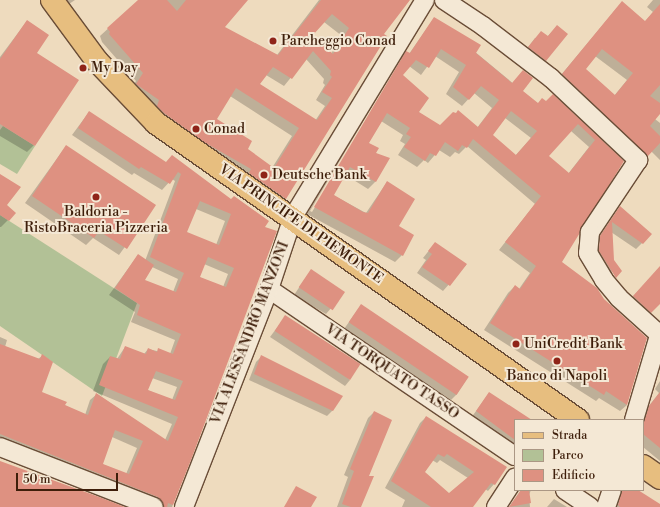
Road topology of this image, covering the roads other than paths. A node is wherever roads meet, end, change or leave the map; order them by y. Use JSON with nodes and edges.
{"nodes":[{"id":1,"x":52,"y":0,"type":"edge"},
{"id":2,"x":425,"y":0,"type":"edge"},
{"id":3,"x":444,"y":0,"type":"edge"},
{"id":4,"x":293,"y":217,"type":"junction"},
{"id":5,"x":269,"y":289,"type":"junction"},
{"id":6,"x":660,"y":334,"type":"edge"},
{"id":7,"x":577,"y":419,"type":"edge"},
{"id":8,"x":634,"y":419,"type":"edge"},
{"id":9,"x":0,"y":447,"type":"edge"},
{"id":10,"x":514,"y":455,"type":"edge"},
{"id":11,"x":644,"y":467,"type":"edge"},
{"id":12,"x":660,"y":478,"type":"edge"},
{"id":13,"x":514,"y":480,"type":"edge"},
{"id":14,"x":566,"y":491,"type":"edge"},
{"id":15,"x":612,"y":491,"type":"edge"},
{"id":16,"x":154,"y":507,"type":"edge"},
{"id":17,"x":184,"y":507,"type":"edge"},
{"id":18,"x":496,"y":507,"type":"edge"},
{"id":19,"x":590,"y":507,"type":"edge"},
{"id":20,"x":606,"y":507,"type":"edge"}],
"edges":[{"from":1,"to":4,"type":"main road","name":"VIA PRINCIPE DI PIEMONTE"},
{"from":2,"to":4,"type":"street","name":"VIA ALESSANDRO MANZONI"},
{"from":3,"to":6,"type":"street"},
{"from":4,"to":5,"type":"street","name":"VIA ALESSANDRO MANZONI"},
{"from":4,"to":7,"type":"main road","name":"VIA PRINCIPE DI PIEMONTE"},
{"from":5,"to":10,"type":"street","name":"VIA TORQUATO TASSO"},
{"from":5,"to":17,"type":"street","name":"VIA ALESSANDRO MANZONI"},
{"from":6,"to":8,"type":"street"},
{"from":9,"to":16,"type":"street"},
{"from":11,"to":12,"type":"main road"},
{"from":13,"to":18,"type":"street"},
{"from":14,"to":19,"type":"street"},
{"from":15,"to":20,"type":"street"}]}
